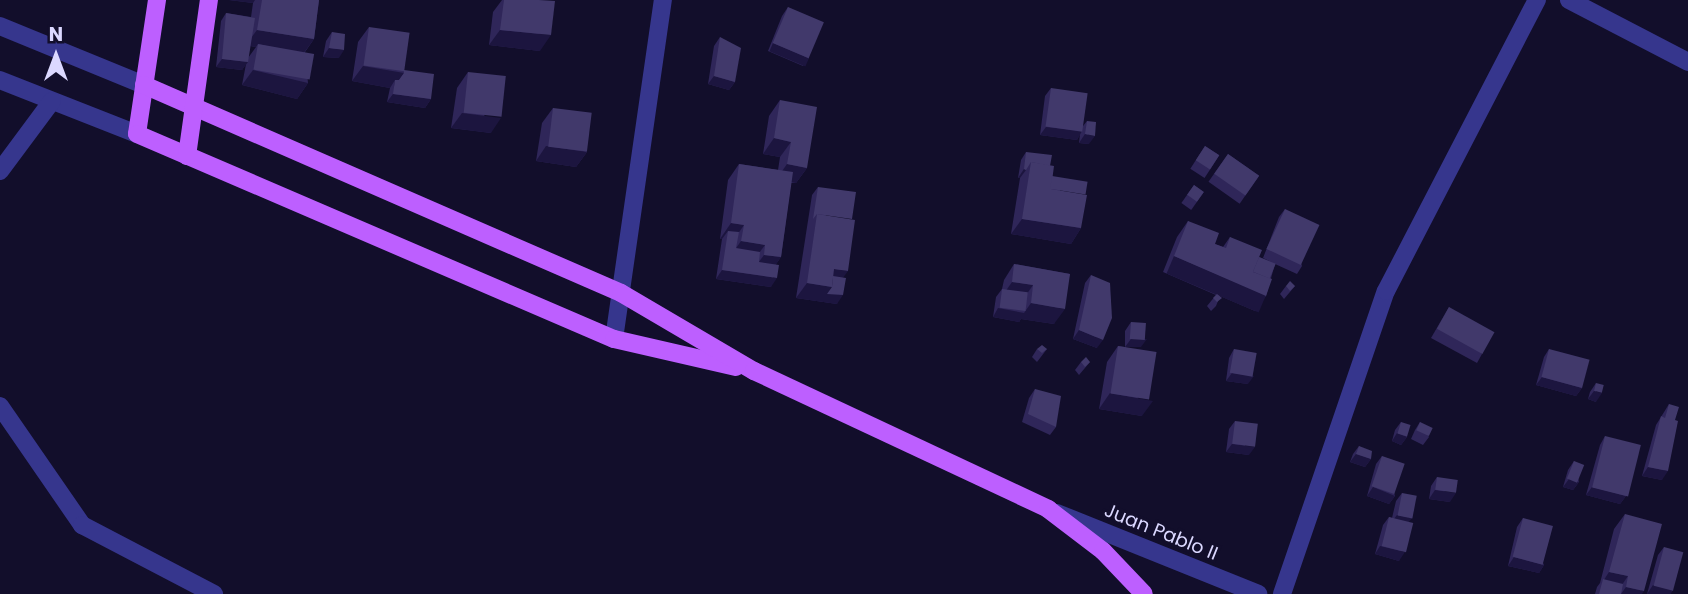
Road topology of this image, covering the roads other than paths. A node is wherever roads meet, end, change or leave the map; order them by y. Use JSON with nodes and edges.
{"nodes":[{"id":1,"x":157,"y":0,"type":"edge"},
{"id":2,"x":209,"y":0,"type":"edge"},
{"id":3,"x":663,"y":0,"type":"edge"},
{"id":4,"x":1537,"y":0,"type":"edge"},
{"id":5,"x":1569,"y":0,"type":"edge"},
{"id":6,"x":0,"y":26,"type":"edge"},
{"id":7,"x":1688,"y":62,"type":"edge"},
{"id":8,"x":0,"y":80,"type":"edge"},
{"id":9,"x":144,"y":85,"type":"junction"},
{"id":10,"x":51,"y":101,"type":"junction"},
{"id":11,"x":194,"y":107,"type":"junction"},
{"id":12,"x":136,"y":134,"type":"junction"},
{"id":13,"x":187,"y":156,"type":"junction"},
{"id":14,"x":0,"y":171,"type":"edge"},
{"id":15,"x":621,"y":293,"type":"junction"},
{"id":16,"x":614,"y":340,"type":"junction"},
{"id":17,"x":754,"y":371,"type":"junction"},
{"id":18,"x":0,"y":406,"type":"edge"},
{"id":19,"x":1048,"y":509,"type":"junction"},
{"id":20,"x":214,"y":594,"type":"edge"},
{"id":21,"x":1143,"y":594,"type":"edge"},
{"id":22,"x":1258,"y":594,"type":"edge"},
{"id":23,"x":1282,"y":594,"type":"edge"}],
"edges":[{"from":1,"to":9,"type":"main road"},
{"from":2,"to":11,"type":"main road"},
{"from":3,"to":15,"type":"street"},
{"from":4,"to":23,"type":"street"},
{"from":5,"to":7,"type":"street"},
{"from":6,"to":9,"type":"street"},
{"from":8,"to":10,"type":"street"},
{"from":9,"to":11,"type":"main road"},
{"from":9,"to":12,"type":"main road"},
{"from":10,"to":12,"type":"street"},
{"from":10,"to":14,"type":"street"},
{"from":11,"to":13,"type":"main road"},
{"from":11,"to":15,"type":"main road"},
{"from":12,"to":13,"type":"main road"},
{"from":13,"to":16,"type":"main road"},
{"from":15,"to":16,"type":"street"},
{"from":15,"to":17,"type":"main road"},
{"from":16,"to":17,"type":"main road"},
{"from":17,"to":19,"type":"main road"},
{"from":18,"to":20,"type":"street"},
{"from":19,"to":21,"type":"main road"},
{"from":19,"to":22,"type":"street","name":"Juan Pablo II"}]}
